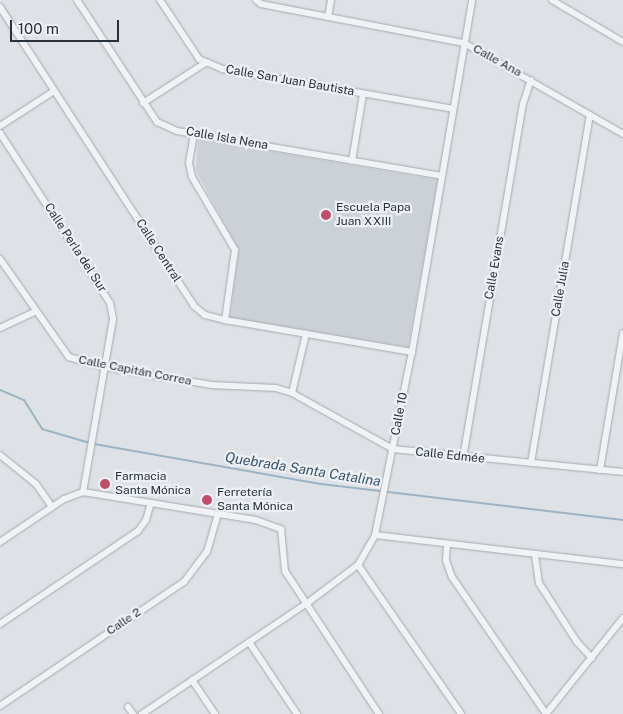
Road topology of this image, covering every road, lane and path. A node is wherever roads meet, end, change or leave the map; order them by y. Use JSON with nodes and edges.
{"nodes":[{"id":1,"x":77,"y":0,"type":"edge"},
{"id":2,"x":160,"y":0,"type":"edge"},
{"id":3,"x":256,"y":0,"type":"edge"},
{"id":4,"x":331,"y":0,"type":"edge"},
{"id":5,"x":472,"y":0,"type":"edge"},
{"id":6,"x":552,"y":0,"type":"edge"},
{"id":7,"x":0,"y":7,"type":"edge"},
{"id":8,"x":328,"y":17,"type":"junction"},
{"id":9,"x":623,"y":42,"type":"edge"},
{"id":10,"x":464,"y":43,"type":"junction"},
{"id":11,"x":205,"y":63,"type":"junction"},
{"id":12,"x":531,"y":80,"type":"junction"},
{"id":13,"x":54,"y":91,"type":"junction"},
{"id":14,"x":363,"y":94,"type":"junction"},
{"id":15,"x":143,"y":103,"type":"junction"},
{"id":16,"x":453,"y":108,"type":"junction"},
{"id":17,"x":590,"y":115,"type":"junction"},
{"id":18,"x":0,"y":126,"type":"edge"},
{"id":19,"x":0,"y":133,"type":"edge"},
{"id":20,"x":194,"y":134,"type":"junction"},
{"id":21,"x":623,"y":134,"type":"edge"},
{"id":22,"x":352,"y":161,"type":"junction"},
{"id":23,"x":442,"y":176,"type":"junction"},
{"id":24,"x":0,"y":259,"type":"edge"},
{"id":25,"x":34,"y":312,"type":"junction"},
{"id":26,"x":225,"y":320,"type":"junction"},
{"id":27,"x":0,"y":328,"type":"edge"},
{"id":28,"x":623,"y":333,"type":"edge"},
{"id":29,"x":306,"y":334,"type":"junction"},
{"id":30,"x":412,"y":352,"type":"junction"},
{"id":31,"x":105,"y":367,"type":"junction"},
{"id":32,"x":292,"y":393,"type":"junction"},
{"id":33,"x":393,"y":449,"type":"junction"},
{"id":34,"x":0,"y":455,"type":"edge"},
{"id":35,"x":463,"y":458,"type":"junction"},
{"id":36,"x":531,"y":464,"type":"junction"},
{"id":37,"x":600,"y":470,"type":"junction"},
{"id":38,"x":623,"y":472,"type":"edge"},
{"id":39,"x":83,"y":492,"type":"junction"},
{"id":40,"x":151,"y":503,"type":"junction"},
{"id":41,"x":52,"y":507,"type":"junction"},
{"id":42,"x":218,"y":514,"type":"junction"},
{"id":43,"x":375,"y":535,"type":"junction"},
{"id":44,"x":0,"y":542,"type":"edge"},
{"id":45,"x":447,"y":545,"type":"junction"},
{"id":46,"x":535,"y":555,"type":"junction"},
{"id":47,"x":358,"y":564,"type":"junction"},
{"id":48,"x":623,"y":564,"type":"edge"},
{"id":49,"x":306,"y":604,"type":"junction"},
{"id":50,"x":623,"y":618,"type":"edge"},
{"id":51,"x":0,"y":624,"type":"edge"},
{"id":52,"x":249,"y":642,"type":"junction"},
{"id":53,"x":592,"y":658,"type":"junction"},
{"id":54,"x":192,"y":680,"type":"junction"},
{"id":55,"x":0,"y":706,"type":"edge"},
{"id":56,"x":128,"y":707,"type":"dead end"},
{"id":57,"x":133,"y":714,"type":"edge"},
{"id":58,"x":142,"y":714,"type":"edge"},
{"id":59,"x":215,"y":714,"type":"edge"},
{"id":60,"x":297,"y":714,"type":"edge"},
{"id":61,"x":379,"y":714,"type":"edge"},
{"id":62,"x":461,"y":714,"type":"edge"},
{"id":63,"x":546,"y":714,"type":"edge"}],
"edges":[{"from":1,"to":15,"type":"street","name":"Calle Isla Nena"},
{"from":2,"to":11,"type":"street"},
{"from":3,"to":8,"type":"street","name":"Calle Ana"},
{"from":4,"to":8,"type":"street"},
{"from":5,"to":10,"type":"street","name":"Calle 10"},
{"from":6,"to":9,"type":"street"},
{"from":7,"to":13,"type":"street","name":"Calle Central"},
{"from":8,"to":10,"type":"street","name":"Calle Ana"},
{"from":10,"to":12,"type":"street","name":"Calle Ana"},
{"from":10,"to":16,"type":"street","name":"Calle 10"},
{"from":11,"to":14,"type":"street","name":"Calle San Juan Bautista"},
{"from":11,"to":15,"type":"street"},
{"from":12,"to":17,"type":"street","name":"Calle Ana"},
{"from":12,"to":35,"type":"street","name":"Calle Evans"},
{"from":13,"to":18,"type":"street"},
{"from":13,"to":26,"type":"street","name":"Calle Central"},
{"from":14,"to":16,"type":"street","name":"Calle San Juan Bautista"},
{"from":14,"to":22,"type":"street"},
{"from":15,"to":20,"type":"street","name":"Calle Isla Nena"},
{"from":16,"to":23,"type":"street","name":"Calle 10"},
{"from":17,"to":21,"type":"street","name":"Calle Ana"},
{"from":17,"to":36,"type":"street","name":"Calle Julia"},
{"from":19,"to":31,"type":"street","name":"Calle Perla del Sur"},
{"from":20,"to":22,"type":"street","name":"Calle Isla Nena"},
{"from":20,"to":26,"type":"street"},
{"from":22,"to":23,"type":"street","name":"Calle Isla Nena"},
{"from":23,"to":30,"type":"street","name":"Calle 10"},
{"from":24,"to":25,"type":"street","name":"Calle Capitán Correa"},
{"from":25,"to":27,"type":"street"},
{"from":25,"to":31,"type":"street","name":"Calle Capitán Correa"},
{"from":26,"to":29,"type":"street","name":"Calle Central"},
{"from":28,"to":37,"type":"street"},
{"from":29,"to":30,"type":"street","name":"Calle Central"},
{"from":29,"to":32,"type":"street"},
{"from":30,"to":33,"type":"street","name":"Calle 10"},
{"from":31,"to":32,"type":"street","name":"Calle Capitán Correa"},
{"from":31,"to":39,"type":"street","name":"Calle Perla del Sur"},
{"from":32,"to":33,"type":"street","name":"Calle Edmée"},
{"from":33,"to":35,"type":"street","name":"Calle Edmée"},
{"from":33,"to":43,"type":"street","name":"Calle 10"},
{"from":34,"to":41,"type":"street"},
{"from":35,"to":36,"type":"street","name":"Calle Edmée"},
{"from":36,"to":37,"type":"street","name":"Calle Edmée"},
{"from":37,"to":38,"type":"street","name":"Calle Edmée"},
{"from":39,"to":40,"type":"street"},
{"from":39,"to":41,"type":"street"},
{"from":40,"to":42,"type":"street"},
{"from":40,"to":51,"type":"street"},
{"from":41,"to":44,"type":"street"},
{"from":42,"to":49,"type":"street"},
{"from":42,"to":55,"type":"street","name":"Calle 2"},
{"from":43,"to":45,"type":"street"},
{"from":43,"to":47,"type":"street","name":"Calle 10"},
{"from":45,"to":46,"type":"street"},
{"from":45,"to":63,"type":"street"},
{"from":46,"to":48,"type":"street"},
{"from":46,"to":53,"type":"street"},
{"from":47,"to":49,"type":"street","name":"Calle 10"},
{"from":47,"to":62,"type":"street"},
{"from":49,"to":52,"type":"street","name":"Calle 10"},
{"from":49,"to":61,"type":"street"},
{"from":50,"to":53,"type":"street"},
{"from":52,"to":54,"type":"street","name":"Calle 10"},
{"from":52,"to":60,"type":"street"},
{"from":53,"to":63,"type":"street"},
{"from":54,"to":58,"type":"street","name":"Calle 10"},
{"from":54,"to":59,"type":"street"},
{"from":56,"to":57,"type":"street"}]}
